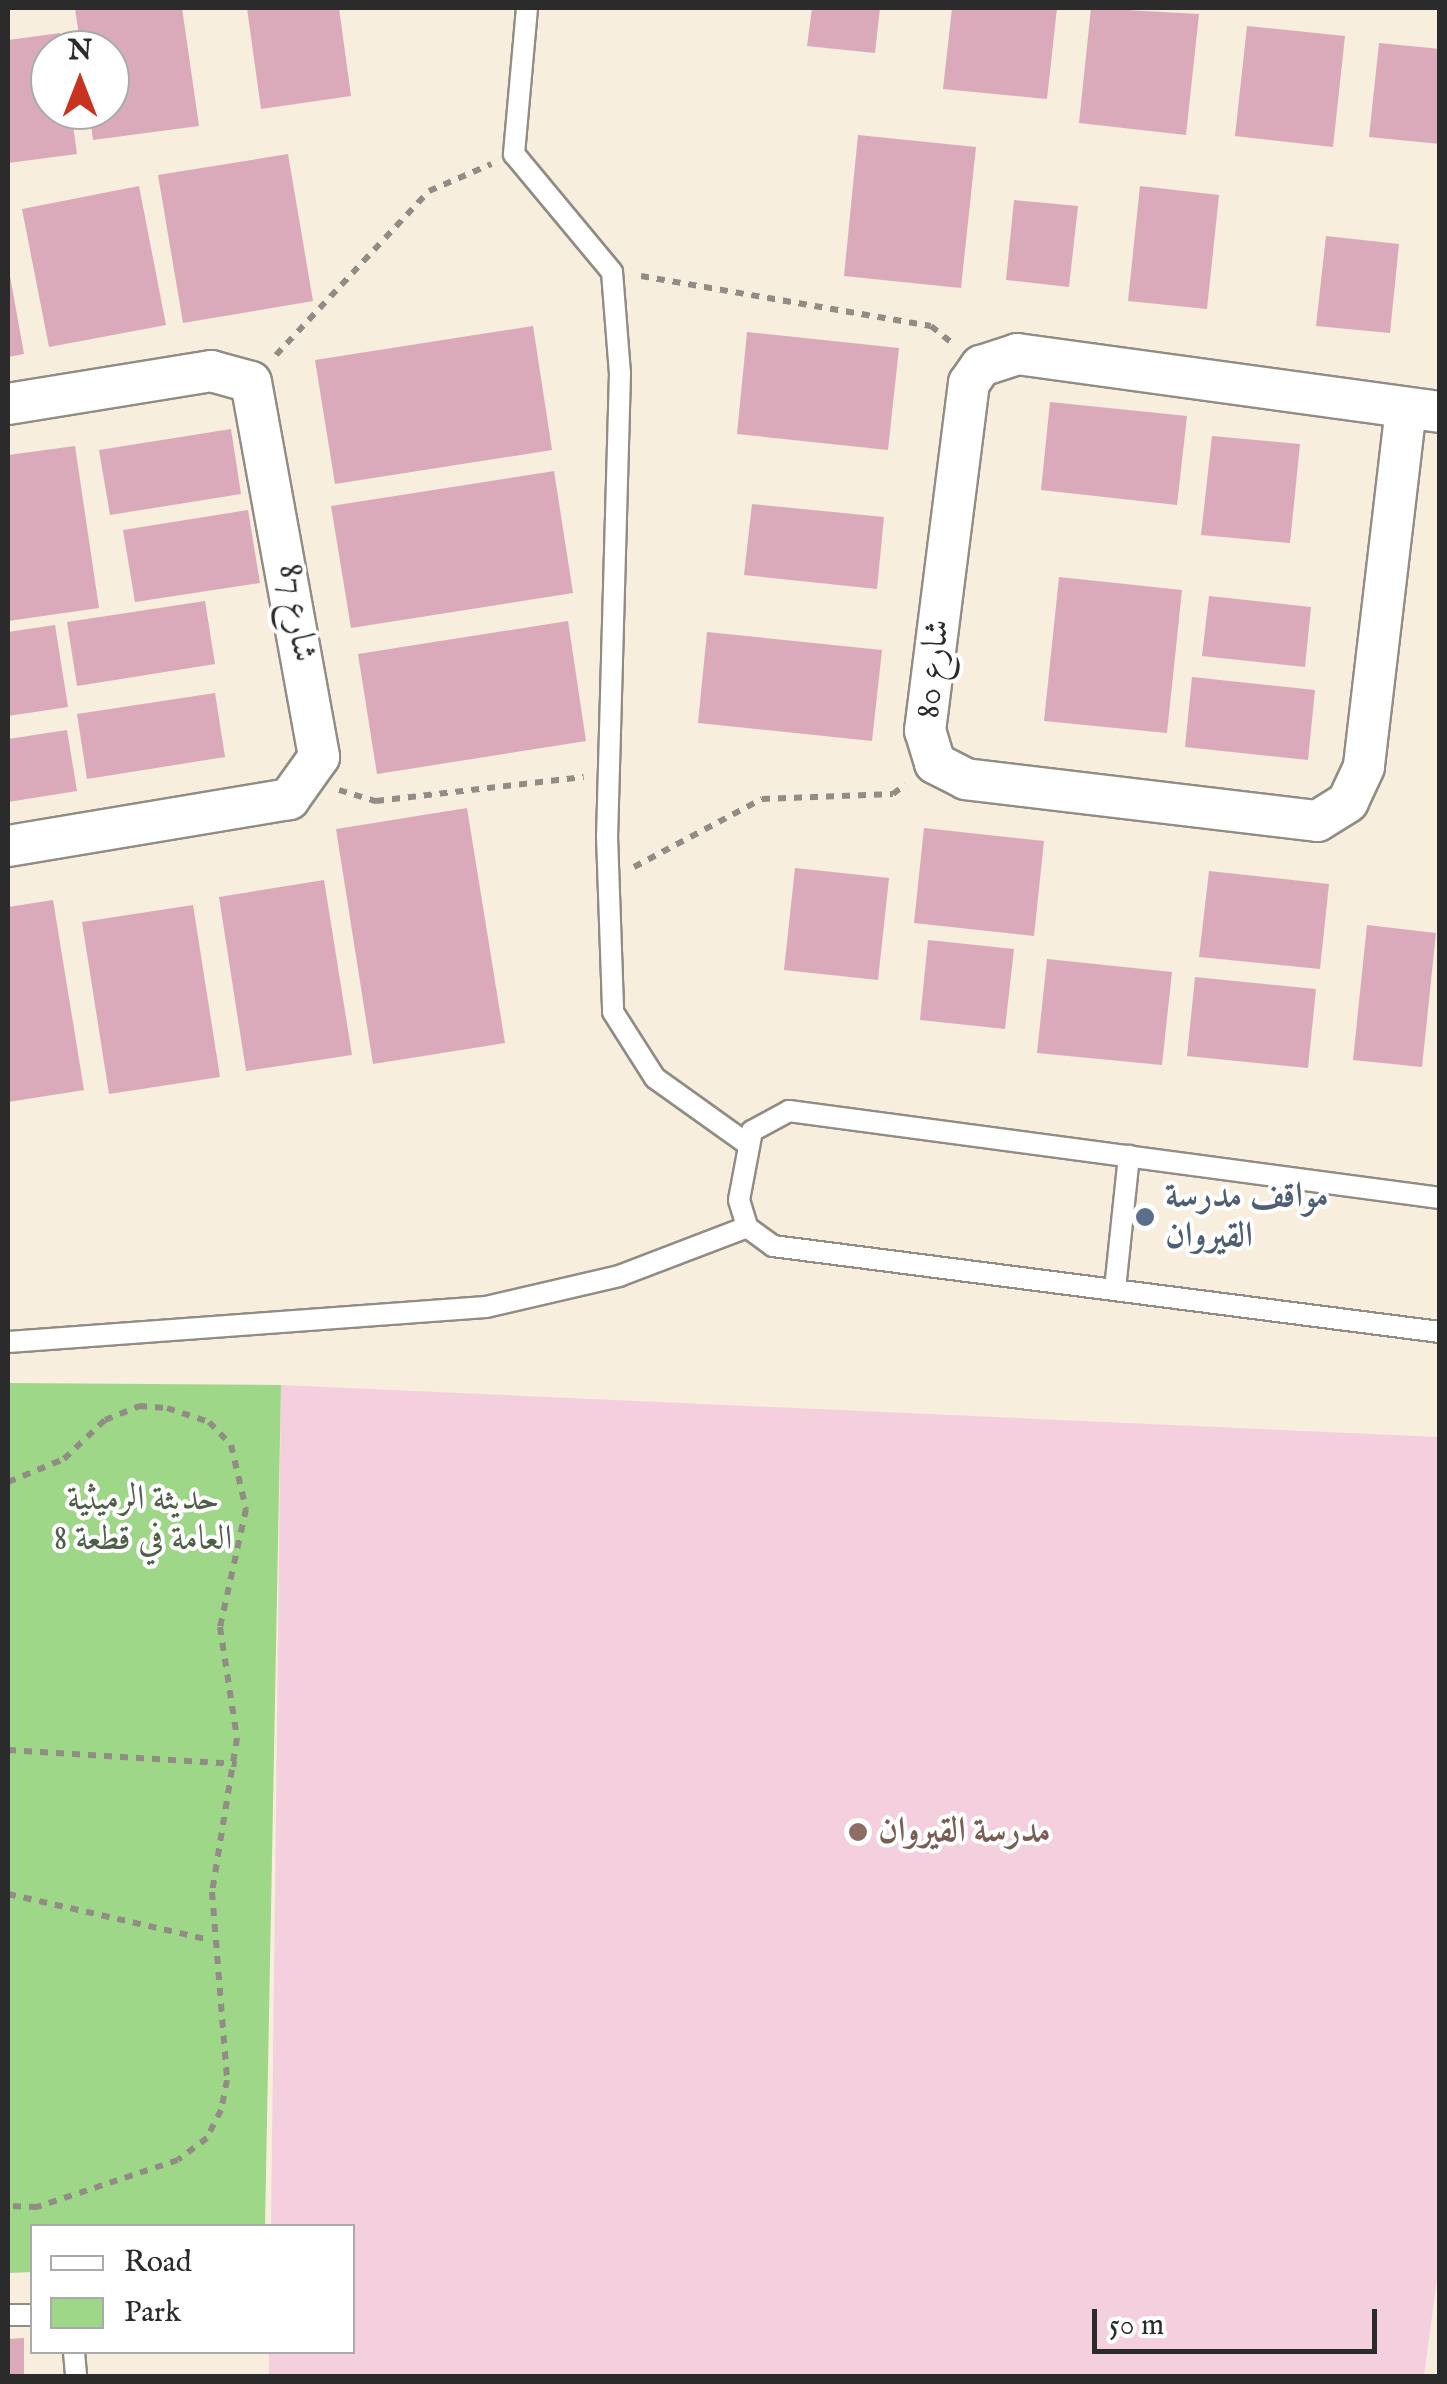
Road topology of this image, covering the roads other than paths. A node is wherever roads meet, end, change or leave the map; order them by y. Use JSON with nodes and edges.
{"nodes":[{"id":1,"x":527,"y":8,"type":"edge"},
{"id":2,"x":8,"y":404,"type":"edge"},
{"id":3,"x":1423,"y":410,"type":"edge"},
{"id":4,"x":8,"y":846,"type":"edge"},
{"id":5,"x":746,"y":1144,"type":"junction"},
{"id":6,"x":1129,"y":1156,"type":"junction"},
{"id":7,"x":1440,"y":1198,"type":"edge"},
{"id":8,"x":747,"y":1227,"type":"junction"},
{"id":9,"x":1115,"y":1288,"type":"junction"},
{"id":10,"x":1440,"y":1332,"type":"edge"},
{"id":11,"x":8,"y":1342,"type":"edge"}],
"edges":[{"from":1,"to":5,"type":"lane"},
{"from":2,"to":4,"type":"street","name":"شارع 87"},
{"from":3,"to":3,"type":"street","name":"شارع 80"},
{"from":5,"to":6,"type":"lane"},
{"from":5,"to":8,"type":"lane"},
{"from":6,"to":7,"type":"lane"},
{"from":6,"to":9,"type":"lane"},
{"from":8,"to":9,"type":"lane"},
{"from":8,"to":11,"type":"lane"},
{"from":9,"to":10,"type":"lane"}]}
